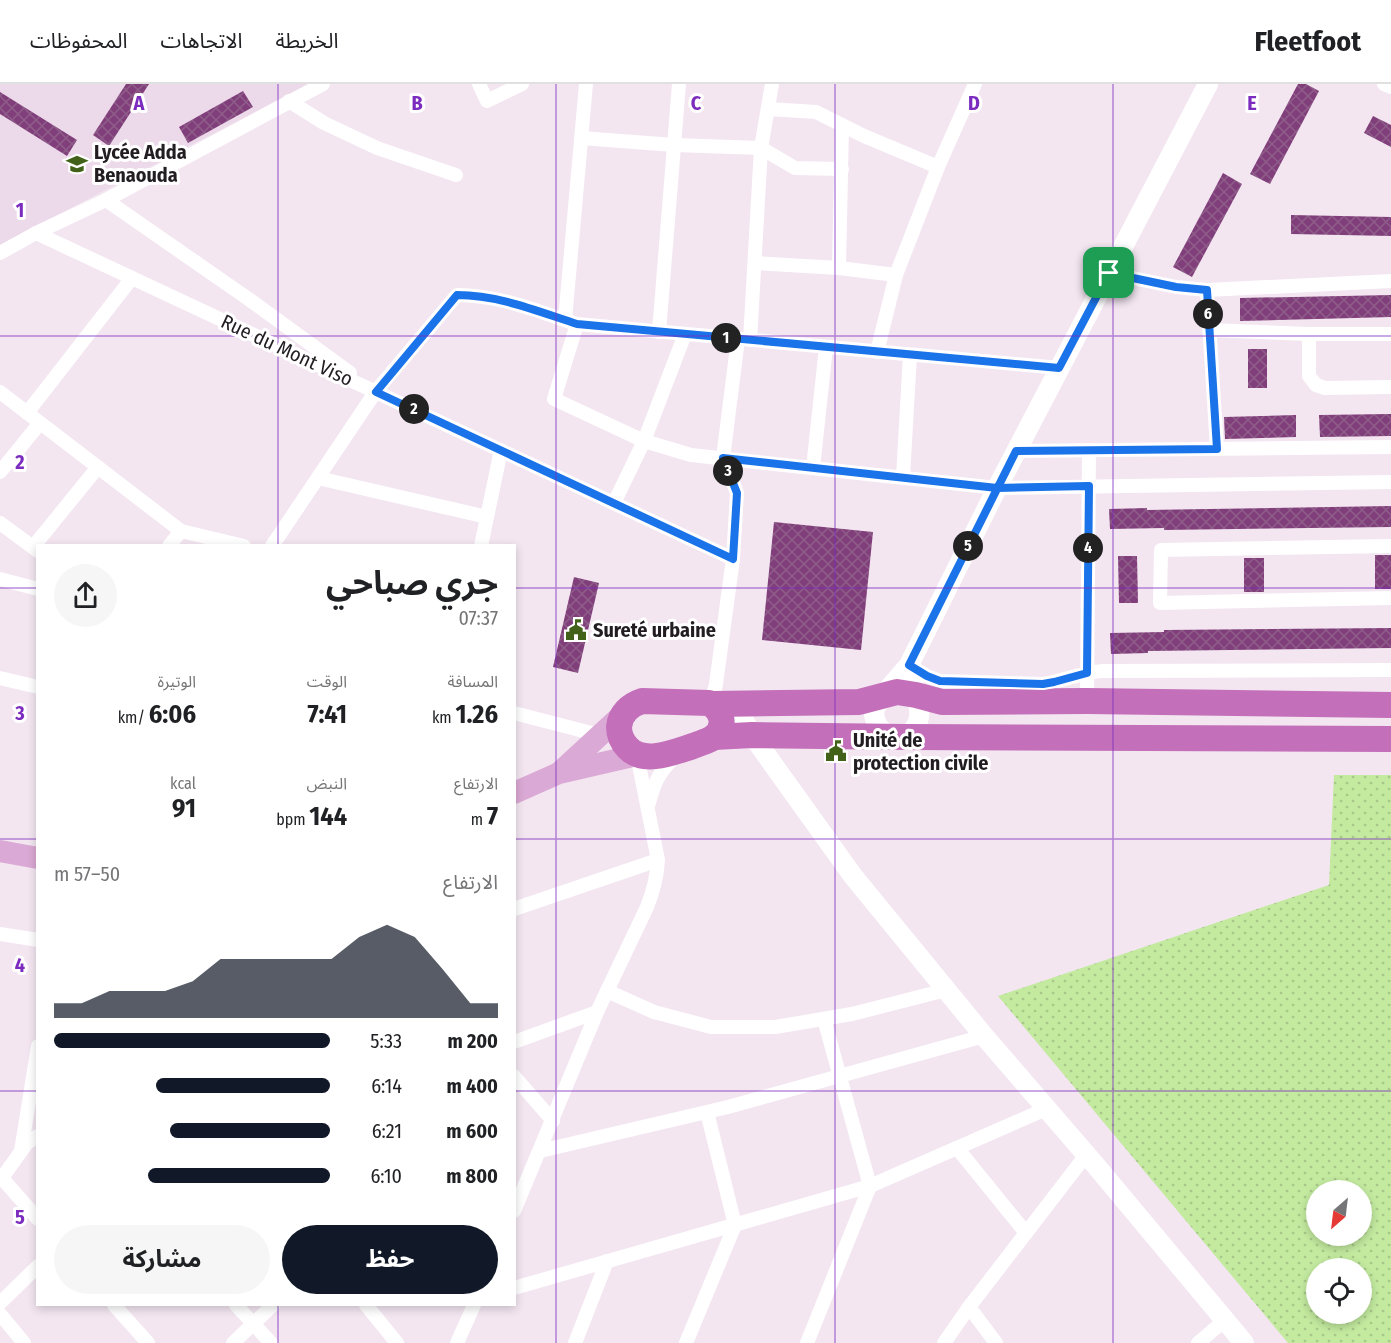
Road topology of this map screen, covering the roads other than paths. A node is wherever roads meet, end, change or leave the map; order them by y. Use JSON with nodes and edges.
{"nodes":[{"id":1,"x":322,"y":84,"type":"edge"},
{"id":2,"x":479,"y":84,"type":"edge"},
{"id":3,"x":522,"y":84,"type":"edge"},
{"id":4,"x":586,"y":84,"type":"edge"},
{"id":5,"x":679,"y":84,"type":"edge"},
{"id":6,"x":772,"y":84,"type":"edge"},
{"id":7,"x":1208,"y":84,"type":"edge"},
{"id":8,"x":1384,"y":84,"type":"edge"},
{"id":9,"x":970,"y":86,"type":"edge"},
{"id":10,"x":1391,"y":87,"type":"edge"},
{"id":11,"x":289,"y":101,"type":"junction"},
{"id":12,"x":768,"y":109,"type":"junction"},
{"id":13,"x":842,"y":125,"type":"junction"},
{"id":14,"x":581,"y":138,"type":"junction"},
{"id":15,"x":674,"y":145,"type":"junction"},
{"id":16,"x":761,"y":148,"type":"junction"},
{"id":17,"x":938,"y":167,"type":"junction"},
{"id":18,"x":842,"y":169,"type":"junction"},
{"id":19,"x":456,"y":175,"type":"dead end"},
{"id":20,"x":106,"y":200,"type":"junction"},
{"id":21,"x":36,"y":233,"type":"junction"},
{"id":22,"x":0,"y":253,"type":"edge"},
{"id":23,"x":755,"y":263,"type":"junction"},
{"id":24,"x":839,"y":268,"type":"junction"},
{"id":25,"x":1109,"y":273,"type":"junction"},
{"id":26,"x":896,"y":275,"type":"junction"},
{"id":27,"x":132,"y":278,"type":"junction"},
{"id":28,"x":1391,"y":281,"type":"edge"},
{"id":29,"x":1207,"y":290,"type":"junction"},
{"id":30,"x":571,"y":322,"type":"junction"},
{"id":31,"x":1209,"y":330,"type":"junction"},
{"id":32,"x":659,"y":332,"type":"junction"},
{"id":33,"x":685,"y":334,"type":"junction"},
{"id":34,"x":1309,"y":334,"type":"junction"},
{"id":35,"x":1391,"y":334,"type":"edge"},
{"id":36,"x":744,"y":340,"type":"junction"},
{"id":37,"x":826,"y":347,"type":"junction"},
{"id":38,"x":877,"y":352,"type":"junction"},
{"id":39,"x":910,"y":355,"type":"junction"},
{"id":40,"x":1059,"y":368,"type":"junction"},
{"id":41,"x":1391,"y":387,"type":"edge"},
{"id":42,"x":0,"y":392,"type":"edge"},
{"id":43,"x":376,"y":392,"type":"junction"},
{"id":44,"x":27,"y":413,"type":"junction"},
{"id":45,"x":40,"y":423,"type":"junction"},
{"id":46,"x":644,"y":441,"type":"junction"},
{"id":47,"x":1391,"y":447,"type":"edge"},
{"id":48,"x":1217,"y":449,"type":"junction"},
{"id":49,"x":501,"y":450,"type":"junction"},
{"id":50,"x":1089,"y":450,"type":"junction"},
{"id":51,"x":1016,"y":451,"type":"junction"},
{"id":52,"x":723,"y":458,"type":"junction"},
{"id":53,"x":98,"y":467,"type":"junction"},
{"id":54,"x":813,"y":468,"type":"junction"},
{"id":55,"x":0,"y":472,"type":"edge"},
{"id":56,"x":903,"y":477,"type":"junction"},
{"id":57,"x":318,"y":478,"type":"junction"},
{"id":58,"x":1391,"y":482,"type":"edge"},
{"id":59,"x":1089,"y":486,"type":"junction"},
{"id":60,"x":997,"y":488,"type":"junction"},
{"id":61,"x":614,"y":503,"type":"junction"},
{"id":62,"x":487,"y":517,"type":"junction"},
{"id":63,"x":0,"y":523,"type":"edge"},
{"id":64,"x":181,"y":531,"type":"junction"},
{"id":65,"x":39,"y":544,"type":"edge"},
{"id":66,"x":171,"y":544,"type":"edge"},
{"id":67,"x":236,"y":544,"type":"edge"},
{"id":68,"x":273,"y":544,"type":"edge"},
{"id":69,"x":481,"y":544,"type":"edge"},
{"id":70,"x":1391,"y":546,"type":"edge"},
{"id":71,"x":35,"y":549,"type":"edge"},
{"id":72,"x":733,"y":559,"type":"junction"},
{"id":73,"x":0,"y":579,"type":"edge"},
{"id":74,"x":36,"y":588,"type":"edge"},
{"id":75,"x":1391,"y":598,"type":"edge"},
{"id":76,"x":909,"y":665,"type":"junction"},
{"id":77,"x":1391,"y":670,"type":"edge"},
{"id":78,"x":1087,"y":673,"type":"junction"},
{"id":79,"x":0,"y":678,"type":"edge"},
{"id":80,"x":36,"y":687,"type":"edge"},
{"id":81,"x":1010,"y":692,"type":"junction"},
{"id":82,"x":884,"y":694,"type":"junction"},
{"id":83,"x":916,"y":695,"type":"junction"},
{"id":84,"x":1087,"y":701,"type":"junction"},
{"id":85,"x":719,"y":704,"type":"junction"},
{"id":86,"x":1391,"y":705,"type":"edge"},
{"id":87,"x":516,"y":714,"type":"edge"},
{"id":88,"x":752,"y":735,"type":"junction"},
{"id":89,"x":714,"y":737,"type":"junction"},
{"id":90,"x":898,"y":737,"type":"junction"},
{"id":91,"x":1011,"y":738,"type":"junction"},
{"id":92,"x":1391,"y":739,"type":"edge"},
{"id":93,"x":625,"y":747,"type":"junction"},
{"id":94,"x":681,"y":750,"type":"junction"},
{"id":95,"x":559,"y":773,"type":"junction"},
{"id":96,"x":516,"y":792,"type":"edge"},
{"id":97,"x":648,"y":805,"type":"junction"},
{"id":98,"x":0,"y":851,"type":"edge"},
{"id":99,"x":36,"y":858,"type":"edge"},
{"id":100,"x":658,"y":860,"type":"junction"},
{"id":101,"x":516,"y":908,"type":"edge"},
{"id":102,"x":0,"y":934,"type":"edge"},
{"id":103,"x":36,"y":940,"type":"edge"},
{"id":104,"x":946,"y":990,"type":"junction"},
{"id":105,"x":607,"y":991,"type":"junction"},
{"id":106,"x":597,"y":1011,"type":"junction"},
{"id":107,"x":824,"y":1019,"type":"junction"},
{"id":108,"x":984,"y":1035,"type":"junction"},
{"id":109,"x":516,"y":1041,"type":"edge"},
{"id":110,"x":36,"y":1058,"type":"edge"},
{"id":111,"x":840,"y":1076,"type":"junction"},
{"id":112,"x":516,"y":1078,"type":"edge"},
{"id":113,"x":1046,"y":1109,"type":"junction"},
{"id":114,"x":707,"y":1112,"type":"junction"},
{"id":115,"x":553,"y":1121,"type":"junction"},
{"id":116,"x":36,"y":1137,"type":"edge"},
{"id":117,"x":957,"y":1148,"type":"junction"},
{"id":118,"x":21,"y":1151,"type":"junction"},
{"id":119,"x":540,"y":1151,"type":"junction"},
{"id":120,"x":1086,"y":1155,"type":"junction"},
{"id":121,"x":1,"y":1177,"type":"edge"},
{"id":122,"x":870,"y":1186,"type":"junction"},
{"id":123,"x":516,"y":1205,"type":"edge"},
{"id":124,"x":36,"y":1217,"type":"edge"},
{"id":125,"x":735,"y":1225,"type":"junction"},
{"id":126,"x":1026,"y":1233,"type":"junction"},
{"id":127,"x":607,"y":1261,"type":"junction"},
{"id":128,"x":36,"y":1268,"type":"edge"},
{"id":129,"x":516,"y":1287,"type":"edge"},
{"id":130,"x":0,"y":1303,"type":"edge"},
{"id":131,"x":115,"y":1306,"type":"edge"},
{"id":132,"x":237,"y":1306,"type":"edge"},
{"id":133,"x":272,"y":1306,"type":"edge"},
{"id":134,"x":367,"y":1306,"type":"edge"},
{"id":135,"x":474,"y":1306,"type":"edge"},
{"id":136,"x":969,"y":1307,"type":"junction"},
{"id":137,"x":0,"y":1314,"type":"edge"},
{"id":138,"x":1225,"y":1320,"type":"junction"},
{"id":139,"x":253,"y":1324,"type":"junction"},
{"id":140,"x":24,"y":1343,"type":"edge"},
{"id":141,"x":148,"y":1343,"type":"edge"},
{"id":142,"x":233,"y":1343,"type":"edge"},
{"id":143,"x":271,"y":1343,"type":"edge"},
{"id":144,"x":397,"y":1343,"type":"edge"},
{"id":145,"x":457,"y":1343,"type":"edge"},
{"id":146,"x":575,"y":1343,"type":"edge"},
{"id":147,"x":686,"y":1343,"type":"edge"},
{"id":148,"x":807,"y":1343,"type":"edge"},
{"id":149,"x":944,"y":1343,"type":"edge"},
{"id":150,"x":996,"y":1343,"type":"edge"},
{"id":151,"x":1198,"y":1343,"type":"edge"},
{"id":152,"x":1244,"y":1343,"type":"edge"}],
"edges":[{"from":1,"to":11,"type":"street"},
{"from":2,"to":3,"type":"street"},
{"from":4,"to":14,"type":"street"},
{"from":5,"to":15,"type":"street"},
{"from":6,"to":12,"type":"street"},
{"from":7,"to":25,"type":"street"},
{"from":8,"to":10,"type":"street"},
{"from":9,"to":17,"type":"street"},
{"from":11,"to":19,"type":"street"},
{"from":11,"to":20,"type":"street"},
{"from":12,"to":13,"type":"street"},
{"from":12,"to":16,"type":"street"},
{"from":13,"to":17,"type":"street"},
{"from":13,"to":18,"type":"street"},
{"from":14,"to":15,"type":"street"},
{"from":14,"to":30,"type":"street"},
{"from":15,"to":16,"type":"street"},
{"from":15,"to":32,"type":"street"},
{"from":16,"to":18,"type":"street"},
{"from":16,"to":23,"type":"street"},
{"from":17,"to":26,"type":"street"},
{"from":18,"to":24,"type":"street"},
{"from":20,"to":21,"type":"street"},
{"from":20,"to":43,"type":"street"},
{"from":21,"to":22,"type":"street"},
{"from":21,"to":27,"type":"street","name":"Rue du Mont Viso"},
{"from":23,"to":24,"type":"street"},
{"from":23,"to":36,"type":"street"},
{"from":24,"to":26,"type":"street"},
{"from":25,"to":29,"type":"street"},
{"from":25,"to":40,"type":"street"},
{"from":26,"to":38,"type":"street"},
{"from":27,"to":43,"type":"street","name":"Rue du Mont Viso"},
{"from":27,"to":44,"type":"street"},
{"from":28,"to":29,"type":"street"},
{"from":29,"to":31,"type":"street"},
{"from":30,"to":32,"type":"street"},
{"from":30,"to":43,"type":"street"},
{"from":30,"to":46,"type":"street"},
{"from":31,"to":34,"type":"street"},
{"from":31,"to":48,"type":"street"},
{"from":32,"to":33,"type":"street"},
{"from":33,"to":36,"type":"street"},
{"from":33,"to":46,"type":"street"},
{"from":34,"to":35,"type":"street"},
{"from":34,"to":41,"type":"street"},
{"from":36,"to":37,"type":"street"},
{"from":36,"to":52,"type":"street"},
{"from":37,"to":38,"type":"street"},
{"from":37,"to":54,"type":"street"},
{"from":38,"to":39,"type":"street"},
{"from":39,"to":40,"type":"street"},
{"from":39,"to":56,"type":"street"},
{"from":40,"to":51,"type":"street"},
{"from":42,"to":44,"type":"street"},
{"from":43,"to":49,"type":"street","name":"Rue du Mont Viso"},
{"from":43,"to":57,"type":"street"},
{"from":44,"to":45,"type":"street"},
{"from":45,"to":53,"type":"street"},
{"from":45,"to":55,"type":"street"},
{"from":46,"to":52,"type":"street"},
{"from":46,"to":61,"type":"street"},
{"from":47,"to":48,"type":"street"},
{"from":48,"to":50,"type":"street"},
{"from":49,"to":61,"type":"street","name":"Rue du Mont Viso"},
{"from":49,"to":62,"type":"street"},
{"from":50,"to":51,"type":"street"},
{"from":50,"to":59,"type":"street"},
{"from":51,"to":60,"type":"street"},
{"from":52,"to":54,"type":"street"},
{"from":52,"to":72,"type":"street"},
{"from":53,"to":64,"type":"street"},
{"from":53,"to":65,"type":"street"},
{"from":54,"to":56,"type":"street"},
{"from":56,"to":60,"type":"street"},
{"from":57,"to":62,"type":"street"},
{"from":57,"to":68,"type":"street"},
{"from":58,"to":59,"type":"street"},
{"from":59,"to":60,"type":"street"},
{"from":59,"to":78,"type":"street"},
{"from":60,"to":76,"type":"street"},
{"from":61,"to":72,"type":"street","name":"Rue du Mont Viso"},
{"from":62,"to":69,"type":"street"},
{"from":63,"to":71,"type":"street"},
{"from":64,"to":66,"type":"street"},
{"from":64,"to":67,"type":"street"},
{"from":70,"to":75,"type":"street"},
{"from":72,"to":85,"type":"street"},
{"from":73,"to":74,"type":"street"},
{"from":76,"to":81,"type":"street"},
{"from":76,"to":82,"type":"street"},
{"from":76,"to":83,"type":"street"},
{"from":77,"to":78,"type":"street"},
{"from":78,"to":81,"type":"street"},
{"from":78,"to":84,"type":"street"},
{"from":79,"to":80,"type":"street"},
{"from":81,"to":83,"type":"highway"},
{"from":81,"to":84,"type":"highway"},
{"from":81,"to":91,"type":"highway"},
{"from":82,"to":83,"type":"highway"},
{"from":82,"to":85,"type":"highway"},
{"from":82,"to":90,"type":"street"},
{"from":83,"to":90,"type":"street"},
{"from":84,"to":86,"type":"highway"},
{"from":85,"to":88,"type":"street"},
{"from":85,"to":89,"type":"highway"},
{"from":85,"to":93,"type":"highway"},
{"from":87,"to":93,"type":"street"},
{"from":88,"to":89,"type":"highway"},
{"from":88,"to":90,"type":"highway"},
{"from":88,"to":104,"type":"street"},
{"from":89,"to":94,"type":"highway"},
{"from":90,"to":91,"type":"highway"},
{"from":91,"to":92,"type":"highway"},
{"from":93,"to":94,"type":"highway"},
{"from":93,"to":95,"type":"main road"},
{"from":93,"to":95,"type":"main road"},
{"from":93,"to":97,"type":"street"},
{"from":94,"to":97,"type":"street"},
{"from":95,"to":96,"type":"main road"},
{"from":97,"to":100,"type":"street"},
{"from":98,"to":99,"type":"main road"},
{"from":100,"to":101,"type":"street"},
{"from":100,"to":105,"type":"street"},
{"from":102,"to":103,"type":"street"},
{"from":104,"to":107,"type":"street"},
{"from":104,"to":108,"type":"street"},
{"from":105,"to":106,"type":"street"},
{"from":105,"to":107,"type":"street"},
{"from":106,"to":109,"type":"street"},
{"from":106,"to":115,"type":"street"},
{"from":107,"to":111,"type":"street"},
{"from":108,"to":111,"type":"street"},
{"from":108,"to":113,"type":"street"},
{"from":110,"to":118,"type":"street"},
{"from":111,"to":114,"type":"street"},
{"from":111,"to":122,"type":"street"},
{"from":112,"to":115,"type":"street"},
{"from":113,"to":117,"type":"street"},
{"from":113,"to":120,"type":"street"},
{"from":114,"to":119,"type":"street"},
{"from":114,"to":125,"type":"street"},
{"from":115,"to":119,"type":"street"},
{"from":116,"to":118,"type":"street"},
{"from":117,"to":122,"type":"street"},
{"from":117,"to":126,"type":"street"},
{"from":118,"to":121,"type":"street"},
{"from":119,"to":123,"type":"street"},
{"from":120,"to":126,"type":"street"},
{"from":120,"to":138,"type":"street"},
{"from":121,"to":124,"type":"street"},
{"from":122,"to":125,"type":"street"},
{"from":122,"to":148,"type":"street"},
{"from":125,"to":127,"type":"street"},
{"from":125,"to":147,"type":"street"},
{"from":126,"to":136,"type":"street"},
{"from":127,"to":129,"type":"street"},
{"from":127,"to":146,"type":"street"},
{"from":128,"to":130,"type":"street"},
{"from":131,"to":141,"type":"street"},
{"from":132,"to":139,"type":"street"},
{"from":133,"to":139,"type":"street"},
{"from":134,"to":144,"type":"street"},
{"from":135,"to":145,"type":"street"},
{"from":136,"to":149,"type":"street"},
{"from":136,"to":150,"type":"street"},
{"from":137,"to":140,"type":"street"},
{"from":138,"to":151,"type":"street"},
{"from":138,"to":152,"type":"street"},
{"from":139,"to":142,"type":"street"},
{"from":139,"to":143,"type":"street"}]}
